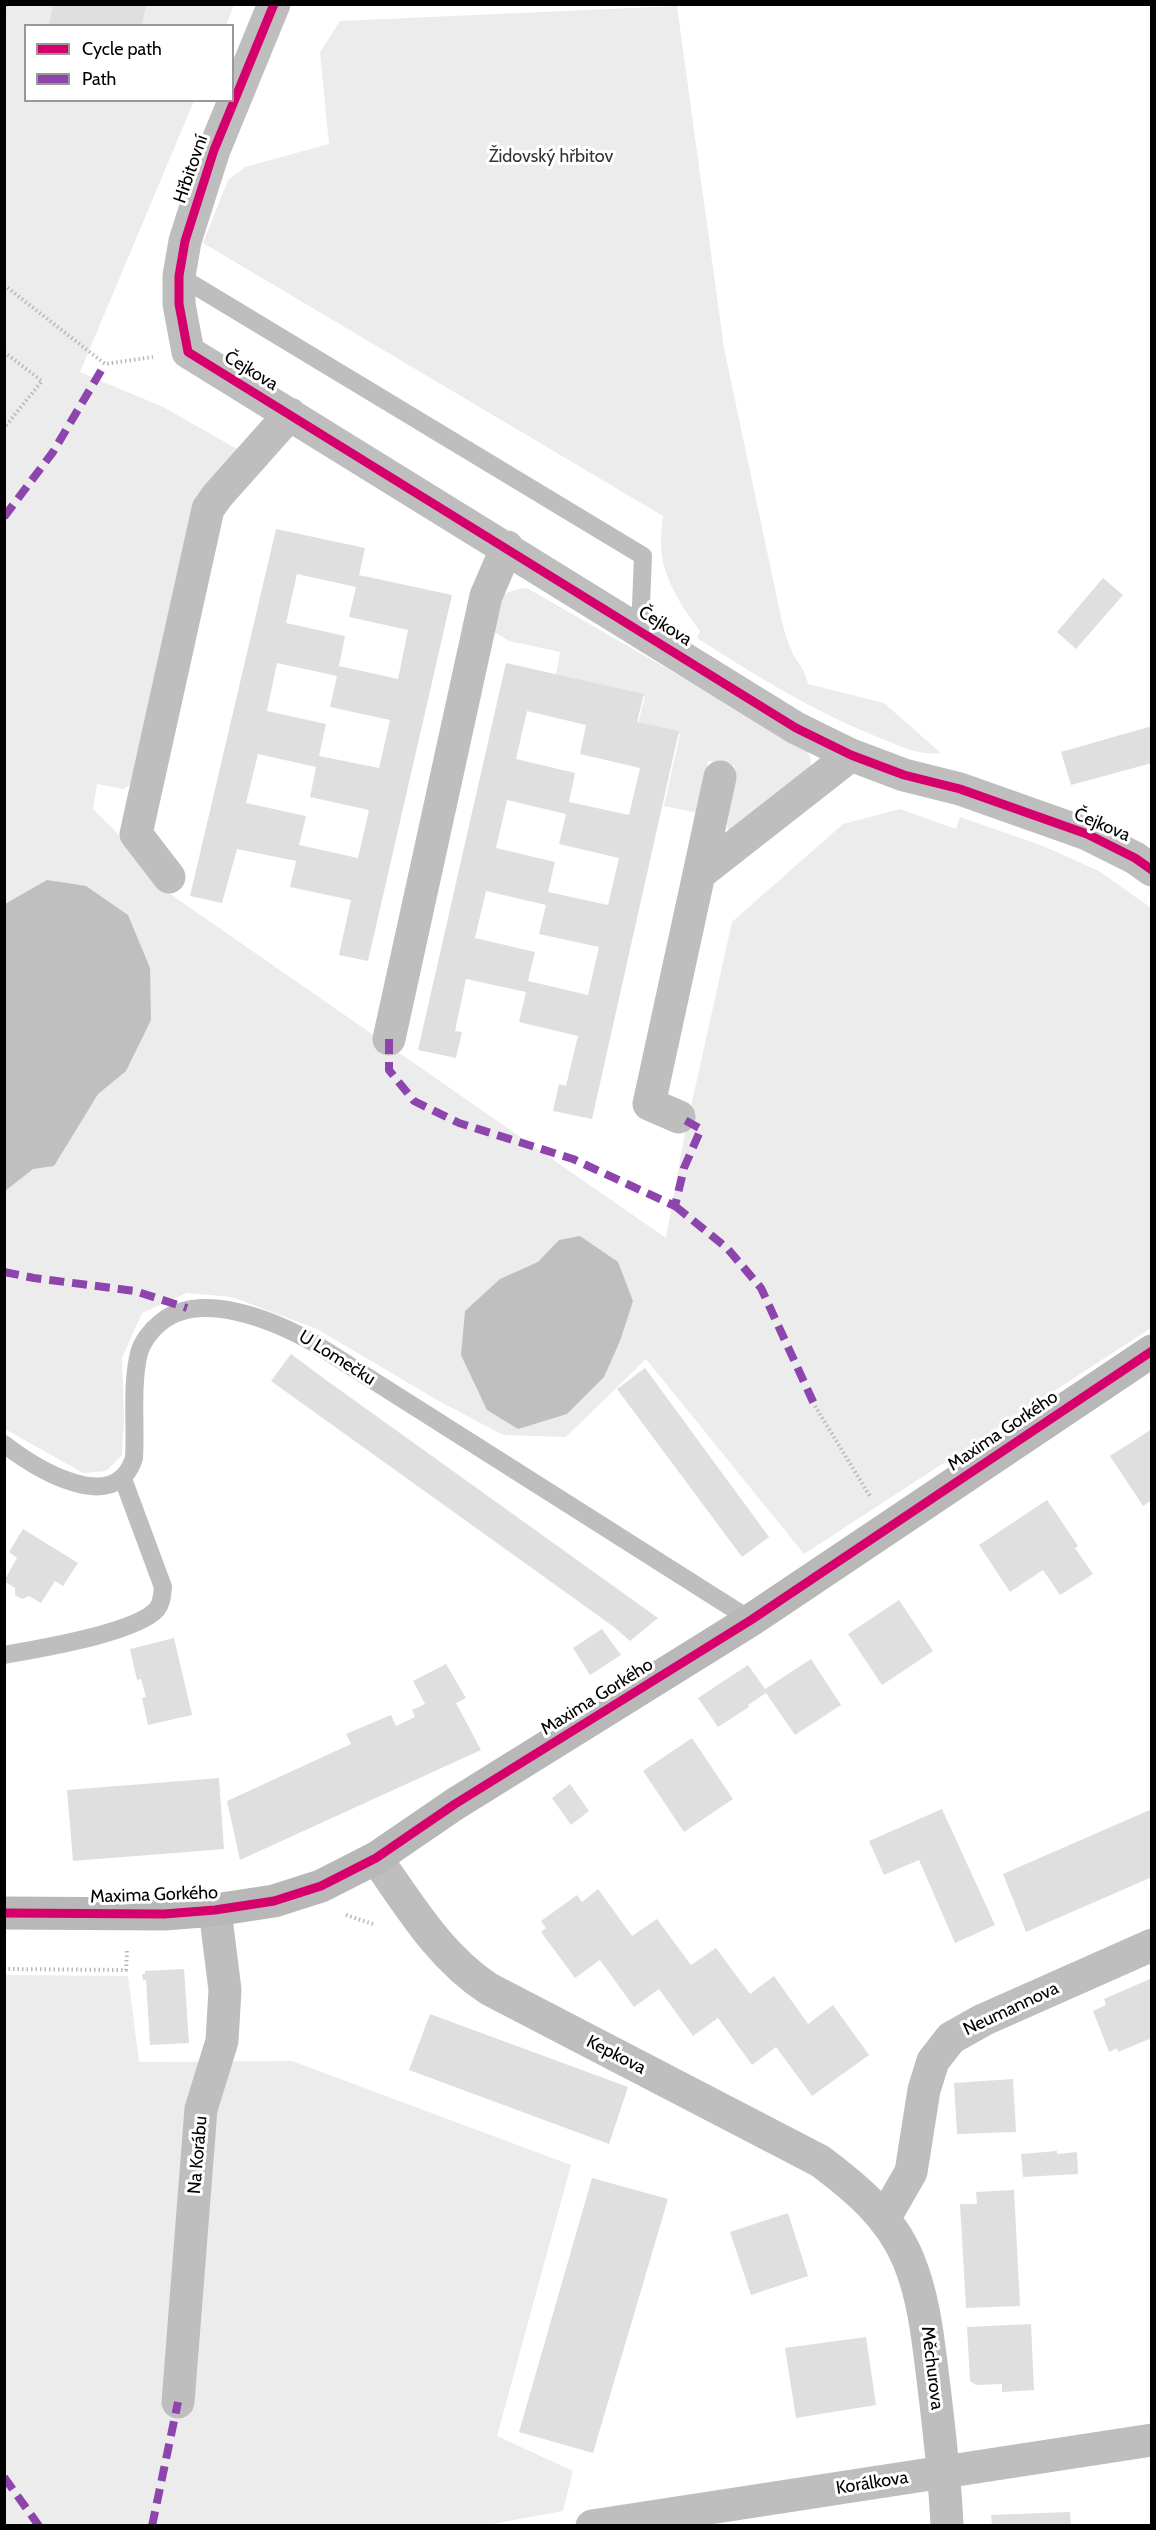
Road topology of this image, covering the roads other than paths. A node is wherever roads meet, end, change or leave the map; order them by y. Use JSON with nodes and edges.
{"nodes":[{"id":1,"x":274,"y":4,"type":"edge"},
{"id":2,"x":234,"y":102,"type":"edge"},
{"id":3,"x":234,"y":102,"type":"edge"},
{"id":4,"x":179,"y":276,"type":"junction"},
{"id":5,"x":188,"y":352,"type":"joint"},
{"id":6,"x":291,"y":414,"type":"junction"},
{"id":7,"x":507,"y":547,"type":"junction"},
{"id":8,"x":640,"y":630,"type":"junction"},
{"id":9,"x":851,"y":755,"type":"junction"},
{"id":10,"x":720,"y":777,"type":"dead end"},
{"id":11,"x":1152,"y":870,"type":"edge"},
{"id":12,"x":699,"y":874,"type":"junction"},
{"id":13,"x":169,"y":877,"type":"dead end"},
{"id":14,"x":389,"y":1039,"type":"dead end"},
{"id":15,"x":679,"y":1117,"type":"dead end"},
{"id":16,"x":1152,"y":1351,"type":"edge"},
{"id":17,"x":4,"y":1444,"type":"edge"},
{"id":18,"x":123,"y":1479,"type":"junction"},
{"id":19,"x":751,"y":1620,"type":"junction"},
{"id":20,"x":4,"y":1655,"type":"edge"},
{"id":21,"x":376,"y":1858,"type":"junction"},
{"id":22,"x":215,"y":1910,"type":"junction"},
{"id":23,"x":4,"y":1913,"type":"edge"},
{"id":24,"x":1152,"y":1946,"type":"edge"},
{"id":25,"x":884,"y":2219,"type":"junction"},
{"id":26,"x":178,"y":2402,"type":"dead end"},
{"id":27,"x":1152,"y":2440,"type":"edge"},
{"id":28,"x":945,"y":2472,"type":"junction"},
{"id":29,"x":592,"y":2526,"type":"edge"},
{"id":30,"x":947,"y":2526,"type":"edge"}],
"edges":[{"from":1,"to":2,"type":"street","name":"Hřbitovní"},
{"from":3,"to":4,"type":"street","name":"Hřbitovní"},
{"from":4,"to":5,"type":"street","name":"Hřbitovní"},
{"from":4,"to":8,"type":"lane"},
{"from":5,"to":6,"type":"street","name":"Čejkova"},
{"from":6,"to":7,"type":"street","name":"Čejkova"},
{"from":6,"to":13,"type":"street"},
{"from":7,"to":8,"type":"street","name":"Čejkova"},
{"from":7,"to":14,"type":"street"},
{"from":8,"to":9,"type":"street","name":"Čejkova"},
{"from":9,"to":11,"type":"street","name":"Čejkova"},
{"from":9,"to":12,"type":"street"},
{"from":10,"to":12,"type":"street"},
{"from":12,"to":15,"type":"street"},
{"from":16,"to":19,"type":"street","name":"Maxima Gorkého"},
{"from":17,"to":18,"type":"lane"},
{"from":18,"to":19,"type":"lane","name":"U Lomečku"},
{"from":18,"to":20,"type":"lane"},
{"from":19,"to":21,"type":"street","name":"Maxima Gorkého"},
{"from":21,"to":22,"type":"street","name":"Maxima Gorkého"},
{"from":21,"to":25,"type":"street","name":"Kepkova"},
{"from":22,"to":23,"type":"street","name":"Maxima Gorkého"},
{"from":22,"to":26,"type":"street","name":"Na Korábu"},
{"from":24,"to":25,"type":"street","name":"Neumannova"},
{"from":25,"to":28,"type":"street","name":"Měchurova"},
{"from":27,"to":28,"type":"street","name":"Korálkova"},
{"from":28,"to":29,"type":"street","name":"Korálkova"},
{"from":28,"to":30,"type":"street","name":"Měchurova"}]}
